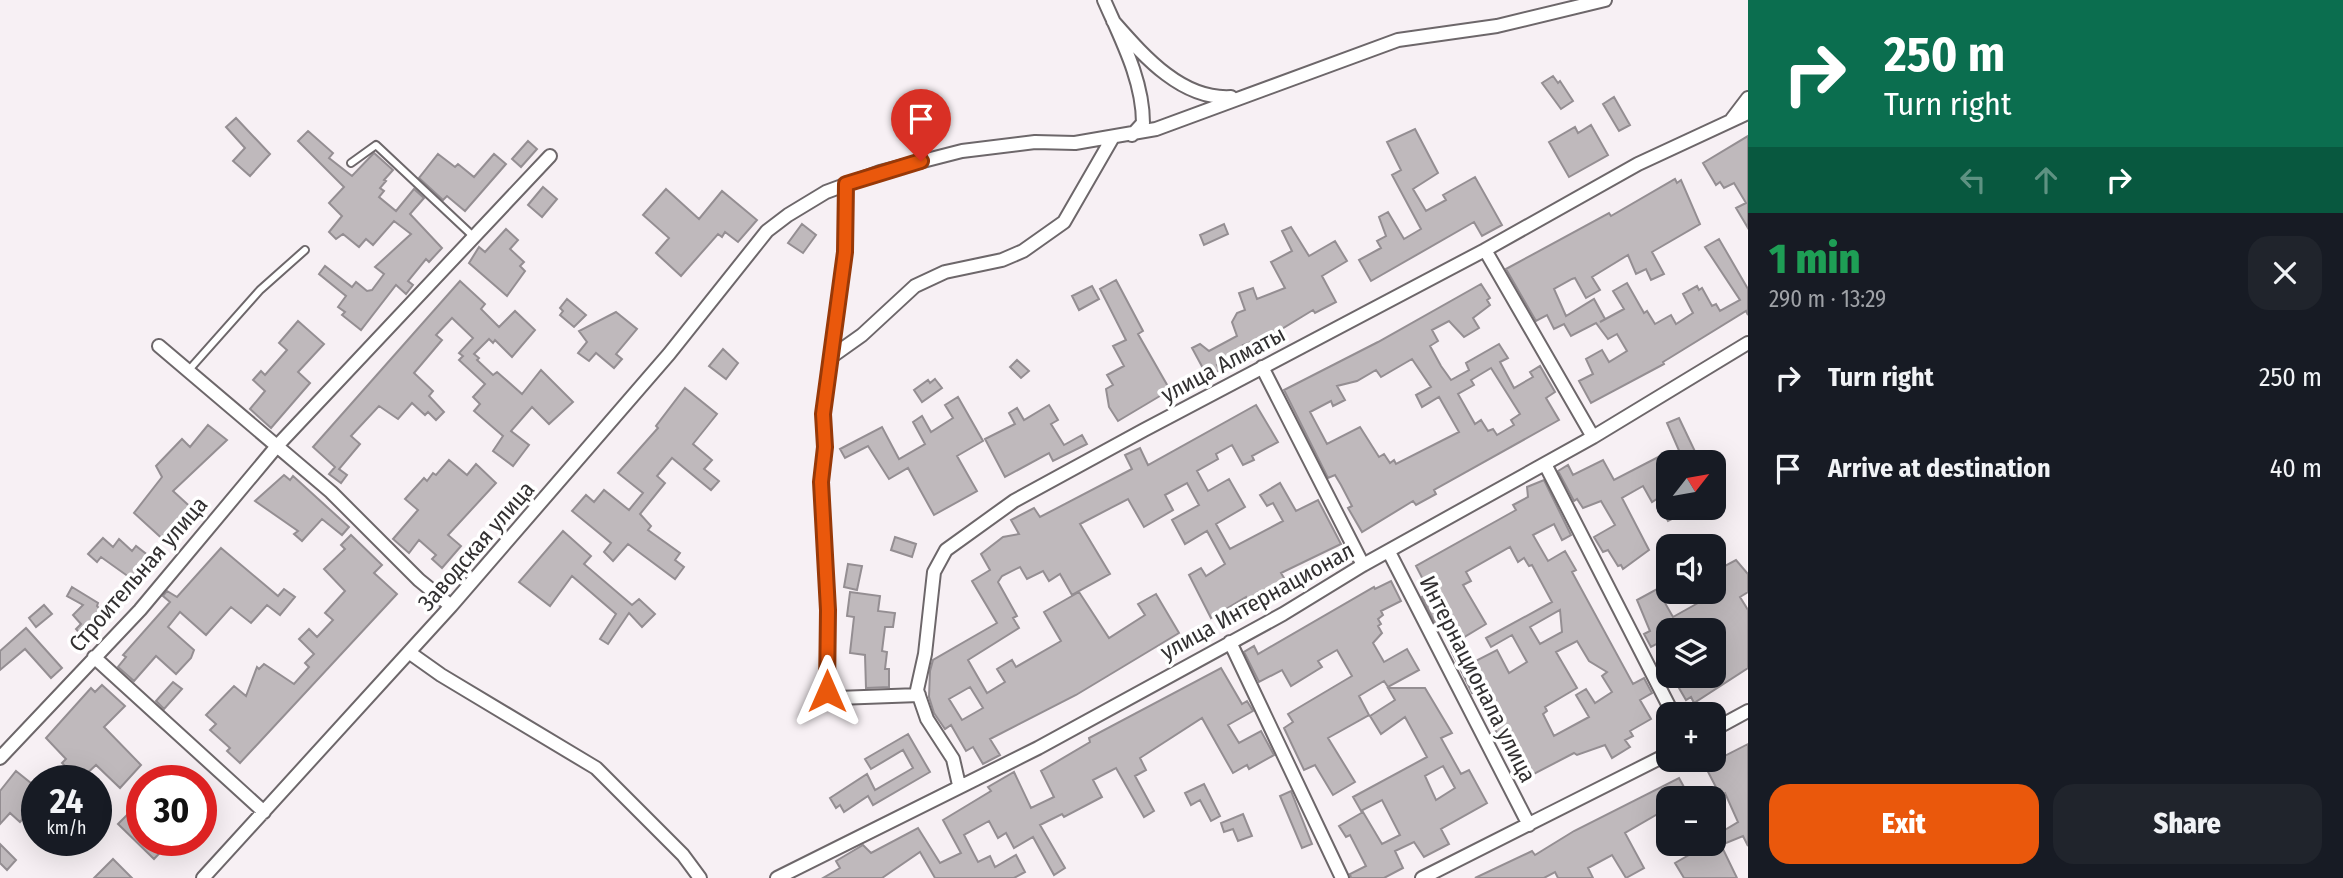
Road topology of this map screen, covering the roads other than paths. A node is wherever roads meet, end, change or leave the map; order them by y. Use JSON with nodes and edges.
{"nodes":[{"id":1,"x":1104,"y":0,"type":"edge"},
{"id":2,"x":1605,"y":0,"type":"edge"},
{"id":3,"x":1113,"y":21,"type":"junction"},
{"id":4,"x":1245,"y":96,"type":"junction"},
{"id":5,"x":1748,"y":98,"type":"edge"},
{"id":6,"x":1748,"y":113,"type":"edge"},
{"id":7,"x":1732,"y":119,"type":"junction"},
{"id":8,"x":1132,"y":135,"type":"junction"},
{"id":9,"x":1113,"y":137,"type":"junction"},
{"id":10,"x":550,"y":156,"type":"dead end"},
{"id":11,"x":351,"y":163,"type":"dead end"},
{"id":12,"x":846,"y":184,"type":"junction"},
{"id":13,"x":475,"y":238,"type":"junction"},
{"id":14,"x":305,"y":250,"type":"dead end"},
{"id":15,"x":1485,"y":250,"type":"junction"},
{"id":16,"x":1748,"y":343,"type":"edge"},
{"id":17,"x":159,"y":346,"type":"dead end"},
{"id":18,"x":831,"y":357,"type":"junction"},
{"id":19,"x":1262,"y":367,"type":"junction"},
{"id":20,"x":188,"y":371,"type":"junction"},
{"id":21,"x":1593,"y":437,"type":"junction"},
{"id":22,"x":277,"y":446,"type":"junction"},
{"id":23,"x":1545,"y":464,"type":"junction"},
{"id":24,"x":1389,"y":552,"type":"junction"},
{"id":25,"x":1363,"y":565,"type":"junction"},
{"id":26,"x":451,"y":607,"type":"junction"},
{"id":27,"x":1230,"y":642,"type":"junction"},
{"id":28,"x":410,"y":653,"type":"junction"},
{"id":29,"x":94,"y":657,"type":"junction"},
{"id":30,"x":919,"y":695,"type":"junction"},
{"id":31,"x":1666,"y":702,"type":"edge"},
{"id":32,"x":1748,"y":711,"type":"edge"},
{"id":33,"x":1726,"y":723,"type":"edge"},
{"id":34,"x":0,"y":758,"type":"edge"},
{"id":35,"x":1656,"y":760,"type":"edge"},
{"id":36,"x":959,"y":785,"type":"junction"},
{"id":37,"x":264,"y":813,"type":"junction"},
{"id":38,"x":1529,"y":825,"type":"junction"},
{"id":39,"x":204,"y":878,"type":"edge"},
{"id":40,"x":700,"y":878,"type":"edge"},
{"id":41,"x":777,"y":878,"type":"edge"},
{"id":42,"x":1342,"y":878,"type":"edge"},
{"id":43,"x":1422,"y":878,"type":"edge"}],
"edges":[{"from":1,"to":3,"type":"street"},
{"from":2,"to":4,"type":"street","name":"Заводская улица"},
{"from":3,"to":4,"type":"street"},
{"from":3,"to":8,"type":"street"},
{"from":4,"to":8,"type":"street","name":"Заводская улица"},
{"from":5,"to":7,"type":"street"},
{"from":6,"to":7,"type":"street","name":"улица Алматы"},
{"from":7,"to":15,"type":"street","name":"улица Алматы"},
{"from":8,"to":9,"type":"street","name":"Заводская улица"},
{"from":9,"to":12,"type":"street","name":"Заводская улица"},
{"from":9,"to":18,"type":"street"},
{"from":10,"to":13,"type":"street","name":"Строительная улица"},
{"from":11,"to":13,"type":"lane"},
{"from":12,"to":18,"type":"street"},
{"from":12,"to":26,"type":"street","name":"Заводская улица"},
{"from":13,"to":22,"type":"street","name":"Строительная улица"},
{"from":14,"to":20,"type":"lane"},
{"from":15,"to":19,"type":"street","name":"улица Алматы"},
{"from":15,"to":21,"type":"street"},
{"from":16,"to":21,"type":"street","name":"улица Интернационал"},
{"from":17,"to":20,"type":"street"},
{"from":18,"to":30,"type":"street"},
{"from":19,"to":25,"type":"street"},
{"from":19,"to":30,"type":"street","name":"улица Алматы"},
{"from":20,"to":22,"type":"street"},
{"from":21,"to":23,"type":"street","name":"улица Интернационал"},
{"from":22,"to":26,"type":"street"},
{"from":22,"to":29,"type":"street","name":"Строительная улица"},
{"from":23,"to":24,"type":"street","name":"улица Интернационал"},
{"from":23,"to":31,"type":"street"},
{"from":24,"to":25,"type":"street","name":"улица Интернационал"},
{"from":24,"to":38,"type":"street","name":"Интернационала улица"},
{"from":25,"to":27,"type":"street","name":"улица Интернационал"},
{"from":26,"to":28,"type":"street","name":"Заводская улица"},
{"from":27,"to":36,"type":"street","name":"улица Интернационал"},
{"from":27,"to":42,"type":"street"},
{"from":28,"to":37,"type":"street","name":"Заводская улица"},
{"from":28,"to":40,"type":"street"},
{"from":29,"to":34,"type":"street","name":"Строительная улица"},
{"from":29,"to":37,"type":"street"},
{"from":30,"to":36,"type":"street","name":"улица Алматы"},
{"from":32,"to":33,"type":"street"},
{"from":35,"to":38,"type":"street"},
{"from":36,"to":41,"type":"street","name":"улица Интернационал"},
{"from":37,"to":39,"type":"street","name":"Заводская улица"},
{"from":38,"to":43,"type":"street"}]}
